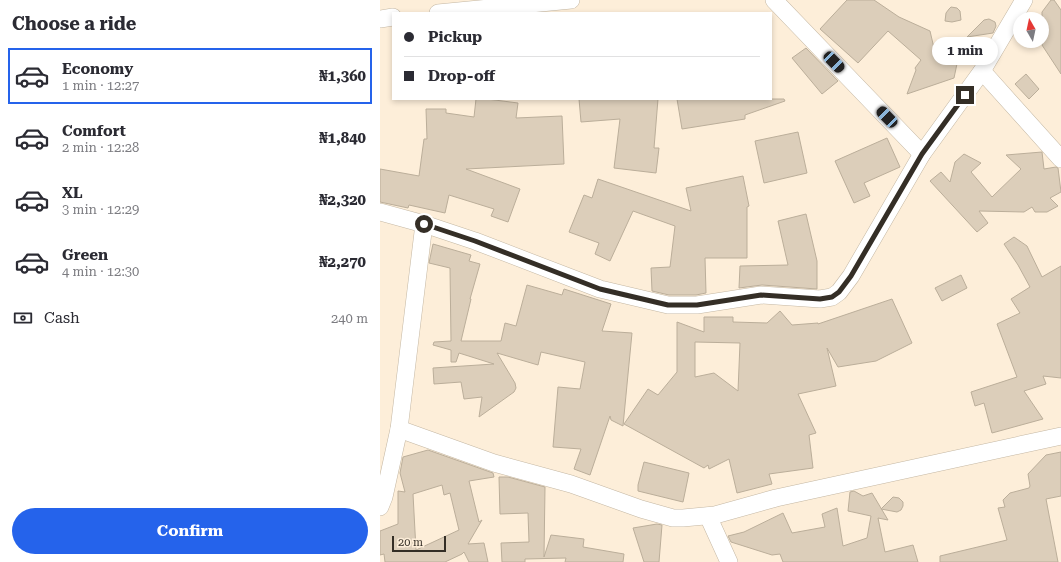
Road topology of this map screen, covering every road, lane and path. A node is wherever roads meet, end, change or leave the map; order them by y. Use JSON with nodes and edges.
{"nodes":[{"id":1,"x":571,"y":0,"type":"edge"},
{"id":2,"x":774,"y":0,"type":"edge"},
{"id":3,"x":1024,"y":0,"type":"edge"},
{"id":4,"x":448,"y":12,"type":"edge"},
{"id":5,"x":392,"y":17,"type":"edge"},
{"id":6,"x":380,"y":19,"type":"edge"},
{"id":7,"x":982,"y":71,"type":"junction"},
{"id":8,"x":922,"y":154,"type":"junction"},
{"id":9,"x":1061,"y":159,"type":"edge"},
{"id":10,"x":380,"y":212,"type":"edge"},
{"id":11,"x":424,"y":224,"type":"junction"},
{"id":12,"x":399,"y":429,"type":"junction"},
{"id":13,"x":1061,"y":436,"type":"edge"},
{"id":14,"x":380,"y":507,"type":"edge"},
{"id":15,"x":708,"y":516,"type":"junction"},
{"id":16,"x":729,"y":562,"type":"edge"}],
"edges":[{"from":1,"to":4,"type":"street"},
{"from":2,"to":8,"type":"street"},
{"from":3,"to":7,"type":"street"},
{"from":5,"to":6,"type":"street"},
{"from":7,"to":8,"type":"street"},
{"from":7,"to":9,"type":"street"},
{"from":8,"to":11,"type":"street"},
{"from":10,"to":11,"type":"street"},
{"from":11,"to":12,"type":"street"},
{"from":12,"to":14,"type":"street"},
{"from":12,"to":15,"type":"street"},
{"from":13,"to":15,"type":"street"},
{"from":15,"to":16,"type":"street"}]}
